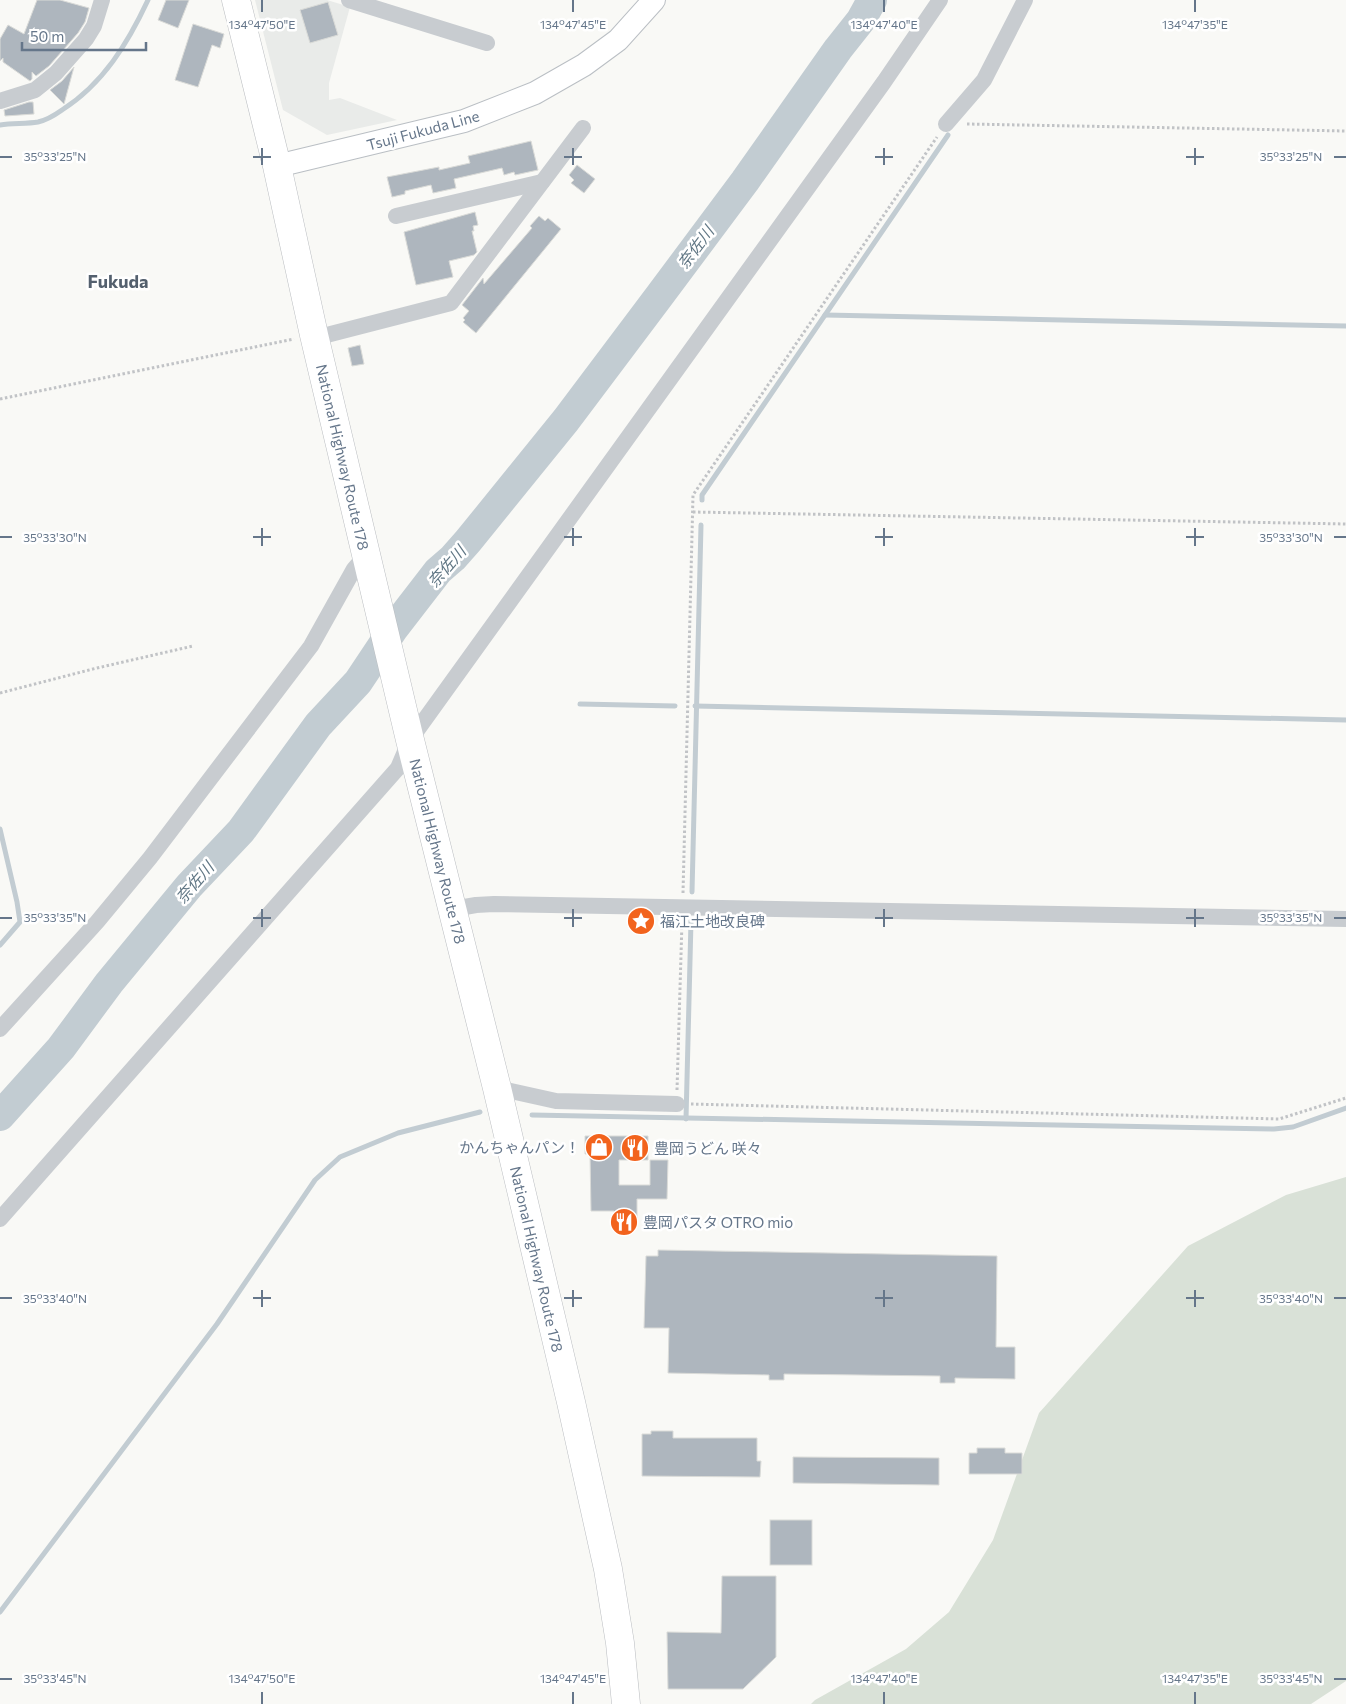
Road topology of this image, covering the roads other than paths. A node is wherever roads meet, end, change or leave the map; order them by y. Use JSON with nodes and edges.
{"nodes":[{"id":1,"x":102,"y":0,"type":"edge"},
{"id":2,"x":236,"y":0,"type":"edge"},
{"id":3,"x":654,"y":0,"type":"edge"},
{"id":4,"x":940,"y":0,"type":"edge"},
{"id":5,"x":1025,"y":0,"type":"edge"},
{"id":6,"x":355,"y":1,"type":"edge"},
{"id":7,"x":488,"y":43,"type":"dead end"},
{"id":8,"x":0,"y":101,"type":"edge"},
{"id":9,"x":946,"y":124,"type":"road end"},
{"id":10,"x":583,"y":128,"type":"dead end"},
{"id":11,"x":277,"y":166,"type":"junction"},
{"id":12,"x":542,"y":182,"type":"junction"},
{"id":13,"x":396,"y":216,"type":"dead end"},
{"id":14,"x":315,"y":336,"type":"junction"},
{"id":15,"x":369,"y":562,"type":"junction"},
{"id":16,"x":409,"y":732,"type":"junction"},
{"id":17,"x":453,"y":909,"type":"junction"},
{"id":18,"x":1346,"y":919,"type":"edge"},
{"id":19,"x":0,"y":1029,"type":"edge"},
{"id":20,"x":497,"y":1088,"type":"junction"},
{"id":21,"x":677,"y":1104,"type":"road end"},
{"id":22,"x":0,"y":1219,"type":"edge"},
{"id":23,"x":626,"y":1704,"type":"edge"}],
"edges":[{"from":1,"to":8,"type":"street"},
{"from":2,"to":11,"type":"highway","name":"National Highway Route 178"},
{"from":3,"to":11,"type":"main road","name":"Tsuji Fukuda Line"},
{"from":4,"to":16,"type":"street"},
{"from":5,"to":9,"type":"street"},
{"from":6,"to":7,"type":"street"},
{"from":10,"to":12,"type":"street"},
{"from":11,"to":14,"type":"highway","name":"National Highway Route 178"},
{"from":12,"to":13,"type":"street"},
{"from":12,"to":14,"type":"street"},
{"from":14,"to":15,"type":"highway","name":"National Highway Route 178"},
{"from":15,"to":16,"type":"highway","name":"National Highway Route 178"},
{"from":15,"to":19,"type":"street"},
{"from":16,"to":17,"type":"highway","name":"National Highway Route 178"},
{"from":16,"to":22,"type":"street"},
{"from":17,"to":18,"type":"street"},
{"from":17,"to":20,"type":"highway","name":"National Highway Route 178"},
{"from":20,"to":21,"type":"street"},
{"from":20,"to":23,"type":"highway","name":"National Highway Route 178"}]}
